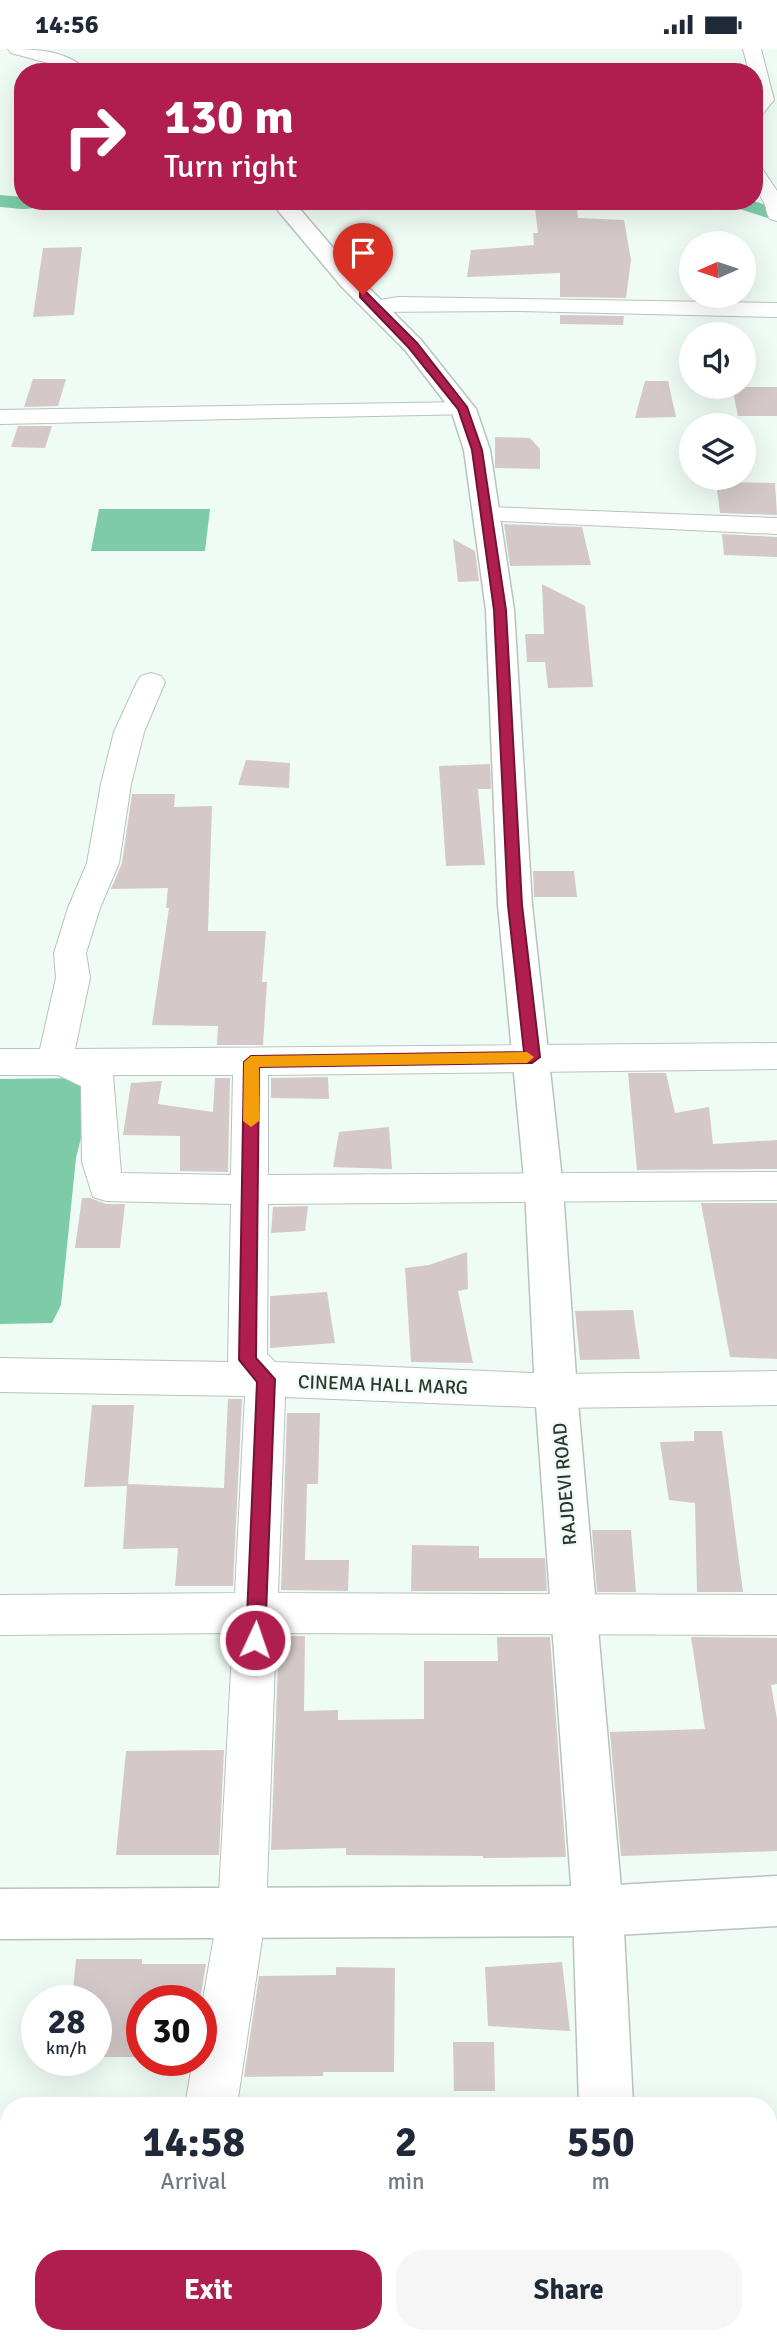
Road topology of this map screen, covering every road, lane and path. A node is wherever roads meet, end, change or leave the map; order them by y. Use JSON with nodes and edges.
{"nodes":[{"id":1,"x":17,"y":49,"type":"edge"},
{"id":2,"x":63,"y":63,"type":"edge"},
{"id":3,"x":763,"y":184,"type":"edge"},
{"id":4,"x":774,"y":200,"type":"edge"},
{"id":5,"x":289,"y":210,"type":"edge"},
{"id":6,"x":376,"y":307,"type":"junction"},
{"id":7,"x":777,"y":310,"type":"edge"},
{"id":8,"x":463,"y":409,"type":"junction"},
{"id":9,"x":0,"y":417,"type":"edge"},
{"id":10,"x":488,"y":515,"type":"junction"},
{"id":11,"x":777,"y":526,"type":"edge"},
{"id":12,"x":151,"y":682,"type":"dead end"},
{"id":13,"x":777,"y":1056,"type":"edge"},
{"id":14,"x":532,"y":1057,"type":"junction"},
{"id":15,"x":57,"y":1060,"type":"junction"},
{"id":16,"x":0,"y":1062,"type":"edge"},
{"id":17,"x":251,"y":1062,"type":"junction"},
{"id":18,"x":777,"y":1186,"type":"edge"},
{"id":19,"x":544,"y":1189,"type":"junction"},
{"id":20,"x":250,"y":1191,"type":"junction"},
{"id":21,"x":0,"y":1375,"type":"edge"},
{"id":22,"x":266,"y":1379,"type":"junction"},
{"id":23,"x":777,"y":1388,"type":"edge"},
{"id":24,"x":556,"y":1391,"type":"junction"},
{"id":25,"x":257,"y":1612,"type":"junction"},
{"id":26,"x":575,"y":1614,"type":"junction"},
{"id":27,"x":0,"y":1615,"type":"edge"},
{"id":28,"x":777,"y":1615,"type":"edge"},
{"id":29,"x":777,"y":1901,"type":"edge"},
{"id":30,"x":598,"y":1911,"type":"junction"},
{"id":31,"x":242,"y":1913,"type":"junction"},
{"id":32,"x":0,"y":1914,"type":"edge"},
{"id":33,"x":212,"y":2097,"type":"edge"},
{"id":34,"x":606,"y":2097,"type":"edge"}],
"edges":[{"from":1,"to":2,"type":"street"},
{"from":3,"to":4,"type":"street"},
{"from":5,"to":6,"type":"main road","name":"RAJDEVI ROAD"},
{"from":6,"to":7,"type":"street"},
{"from":6,"to":8,"type":"main road","name":"RAJDEVI ROAD"},
{"from":8,"to":9,"type":"street"},
{"from":8,"to":10,"type":"main road","name":"RAJDEVI ROAD"},
{"from":10,"to":11,"type":"street"},
{"from":10,"to":14,"type":"main road","name":"RAJDEVI ROAD"},
{"from":12,"to":15,"type":"street"},
{"from":13,"to":14,"type":"street"},
{"from":14,"to":17,"type":"street"},
{"from":14,"to":19,"type":"main road","name":"RAJDEVI ROAD"},
{"from":15,"to":16,"type":"street"},
{"from":15,"to":17,"type":"street"},
{"from":15,"to":20,"type":"street"},
{"from":17,"to":20,"type":"street"},
{"from":18,"to":19,"type":"street"},
{"from":19,"to":20,"type":"street"},
{"from":19,"to":24,"type":"main road","name":"RAJDEVI ROAD"},
{"from":20,"to":22,"type":"street"},
{"from":21,"to":22,"type":"street","name":"CINEMA HALL MARG"},
{"from":22,"to":24,"type":"street","name":"CINEMA HALL MARG"},
{"from":22,"to":25,"type":"street"},
{"from":23,"to":24,"type":"street","name":"CINEMA HALL MARG"},
{"from":24,"to":26,"type":"main road","name":"RAJDEVI ROAD"},
{"from":25,"to":26,"type":"street"},
{"from":25,"to":27,"type":"street"},
{"from":25,"to":31,"type":"street"},
{"from":26,"to":28,"type":"street"},
{"from":26,"to":30,"type":"main road","name":"RAJDEVI ROAD"},
{"from":29,"to":30,"type":"main road"},
{"from":30,"to":31,"type":"main road"},
{"from":30,"to":34,"type":"main road","name":"RAJDEVI ROAD"},
{"from":31,"to":32,"type":"main road"},
{"from":31,"to":33,"type":"street"}]}
